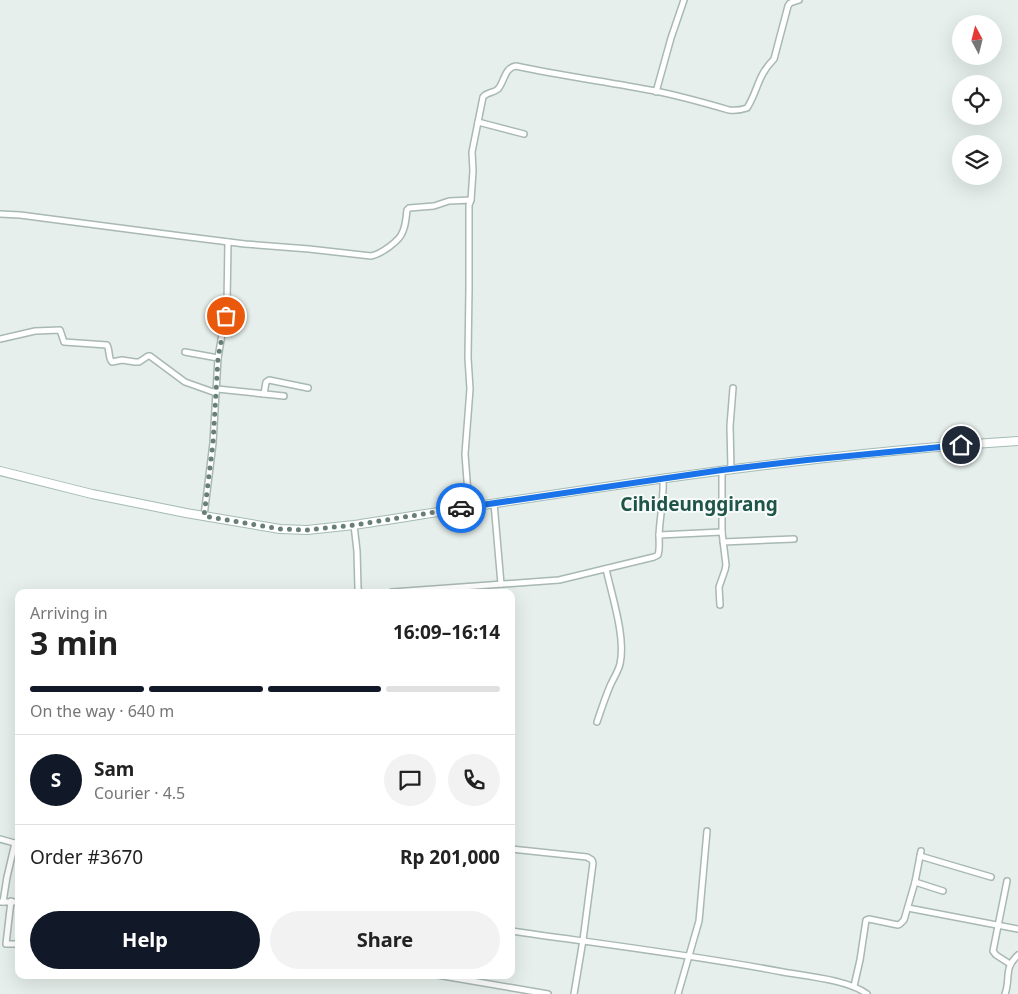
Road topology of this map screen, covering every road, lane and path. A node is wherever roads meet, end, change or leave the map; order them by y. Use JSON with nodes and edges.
{"nodes":[{"id":1,"x":684,"y":0,"type":"edge"},
{"id":2,"x":799,"y":0,"type":"edge"},
{"id":3,"x":788,"y":2,"type":"edge"},
{"id":4,"x":656,"y":92,"type":"junction"},
{"id":5,"x":478,"y":122,"type":"junction"},
{"id":6,"x":524,"y":134,"type":"dead end"},
{"id":7,"x":471,"y":200,"type":"junction"},
{"id":8,"x":0,"y":214,"type":"edge"},
{"id":9,"x":228,"y":242,"type":"junction"},
{"id":10,"x":0,"y":339,"type":"edge"},
{"id":11,"x":185,"y":352,"type":"dead end"},
{"id":12,"x":218,"y":358,"type":"junction"},
{"id":13,"x":308,"y":388,"type":"dead end"},
{"id":14,"x":733,"y":388,"type":"dead end"},
{"id":15,"x":216,"y":391,"type":"junction"},
{"id":16,"x":264,"y":394,"type":"junction"},
{"id":17,"x":284,"y":396,"type":"dead end"},
{"id":18,"x":1018,"y":441,"type":"edge"},
{"id":19,"x":731,"y":469,"type":"junction"},
{"id":20,"x":722,"y":470,"type":"junction"},
{"id":21,"x":0,"y":471,"type":"edge"},
{"id":22,"x":663,"y":479,"type":"junction"},
{"id":23,"x":494,"y":503,"type":"junction"},
{"id":24,"x":469,"y":507,"type":"junction"},
{"id":25,"x":204,"y":516,"type":"junction"},
{"id":26,"x":354,"y":525,"type":"junction"},
{"id":27,"x":722,"y":532,"type":"junction"},
{"id":28,"x":659,"y":535,"type":"junction"},
{"id":29,"x":794,"y":539,"type":"dead end"},
{"id":30,"x":723,"y":542,"type":"junction"},
{"id":31,"x":606,"y":569,"type":"junction"},
{"id":32,"x":498,"y":584,"type":"junction"},
{"id":33,"x":358,"y":589,"type":"edge"},
{"id":34,"x":432,"y":589,"type":"edge"},
{"id":35,"x":497,"y":589,"type":"edge"},
{"id":36,"x":720,"y":605,"type":"dead end"},
{"id":37,"x":597,"y":722,"type":"dead end"},
{"id":38,"x":707,"y":831,"type":"dead end"},
{"id":39,"x":0,"y":839,"type":"edge"},
{"id":40,"x":15,"y":843,"type":"edge"},
{"id":41,"x":15,"y":847,"type":"edge"},
{"id":42,"x":515,"y":849,"type":"edge"},
{"id":43,"x":991,"y":877,"type":"dead end"},
{"id":44,"x":1007,"y":881,"type":"dead end"},
{"id":45,"x":915,"y":882,"type":"junction"},
{"id":46,"x":943,"y":891,"type":"dead end"},
{"id":47,"x":1,"y":902,"type":"edge"},
{"id":48,"x":11,"y":902,"type":"junction"},
{"id":49,"x":15,"y":902,"type":"edge"},
{"id":50,"x":908,"y":908,"type":"junction"},
{"id":51,"x":998,"y":925,"type":"junction"},
{"id":52,"x":1018,"y":928,"type":"edge"},
{"id":53,"x":515,"y":932,"type":"edge"},
{"id":54,"x":583,"y":940,"type":"junction"},
{"id":55,"x":3,"y":945,"type":"edge"},
{"id":56,"x":1018,"y":955,"type":"edge"},
{"id":57,"x":688,"y":956,"type":"junction"},
{"id":58,"x":1010,"y":964,"type":"junction"},
{"id":59,"x":460,"y":979,"type":"edge"},
{"id":60,"x":854,"y":986,"type":"junction"},
{"id":61,"x":548,"y":994,"type":"edge"},
{"id":62,"x":574,"y":994,"type":"edge"},
{"id":63,"x":678,"y":994,"type":"edge"},
{"id":64,"x":867,"y":994,"type":"edge"},
{"id":65,"x":1005,"y":994,"type":"edge"}],
"edges":[{"from":1,"to":4,"type":"street"},
{"from":2,"to":3,"type":"street"},
{"from":3,"to":4,"type":"street"},
{"from":4,"to":5,"type":"street"},
{"from":5,"to":6,"type":"street"},
{"from":5,"to":7,"type":"street"},
{"from":7,"to":9,"type":"street"},
{"from":7,"to":24,"type":"street"},
{"from":8,"to":9,"type":"street"},
{"from":9,"to":12,"type":"street"},
{"from":10,"to":15,"type":"street"},
{"from":11,"to":12,"type":"street"},
{"from":12,"to":15,"type":"street"},
{"from":13,"to":16,"type":"street"},
{"from":14,"to":19,"type":"street"},
{"from":15,"to":16,"type":"street"},
{"from":15,"to":25,"type":"street"},
{"from":16,"to":17,"type":"street"},
{"from":18,"to":19,"type":"main road"},
{"from":19,"to":20,"type":"main road"},
{"from":20,"to":22,"type":"main road"},
{"from":20,"to":27,"type":"street"},
{"from":21,"to":25,"type":"main road"},
{"from":22,"to":23,"type":"main road"},
{"from":22,"to":28,"type":"street"},
{"from":23,"to":24,"type":"main road"},
{"from":23,"to":32,"type":"street"},
{"from":24,"to":26,"type":"main road"},
{"from":25,"to":26,"type":"main road"},
{"from":26,"to":33,"type":"street"},
{"from":27,"to":28,"type":"street"},
{"from":27,"to":30,"type":"street"},
{"from":28,"to":31,"type":"street"},
{"from":29,"to":30,"type":"street"},
{"from":30,"to":36,"type":"street"},
{"from":31,"to":32,"type":"street"},
{"from":31,"to":37,"type":"street"},
{"from":32,"to":34,"type":"street"},
{"from":32,"to":35,"type":"street"},
{"from":38,"to":57,"type":"street"},
{"from":39,"to":40,"type":"street"},
{"from":41,"to":47,"type":"street"},
{"from":42,"to":54,"type":"street"},
{"from":43,"to":45,"type":"street"},
{"from":44,"to":51,"type":"street"},
{"from":45,"to":46,"type":"street"},
{"from":45,"to":50,"type":"street"},
{"from":47,"to":48,"type":"street"},
{"from":48,"to":49,"type":"street"},
{"from":48,"to":55,"type":"street"},
{"from":50,"to":51,"type":"street"},
{"from":50,"to":60,"type":"street"},
{"from":51,"to":52,"type":"street"},
{"from":51,"to":58,"type":"street"},
{"from":53,"to":54,"type":"street"},
{"from":54,"to":57,"type":"street"},
{"from":54,"to":62,"type":"street"},
{"from":56,"to":58,"type":"street"},
{"from":57,"to":60,"type":"street"},
{"from":57,"to":63,"type":"street"},
{"from":58,"to":65,"type":"street"},
{"from":59,"to":61,"type":"street"},
{"from":60,"to":64,"type":"street"}]}
